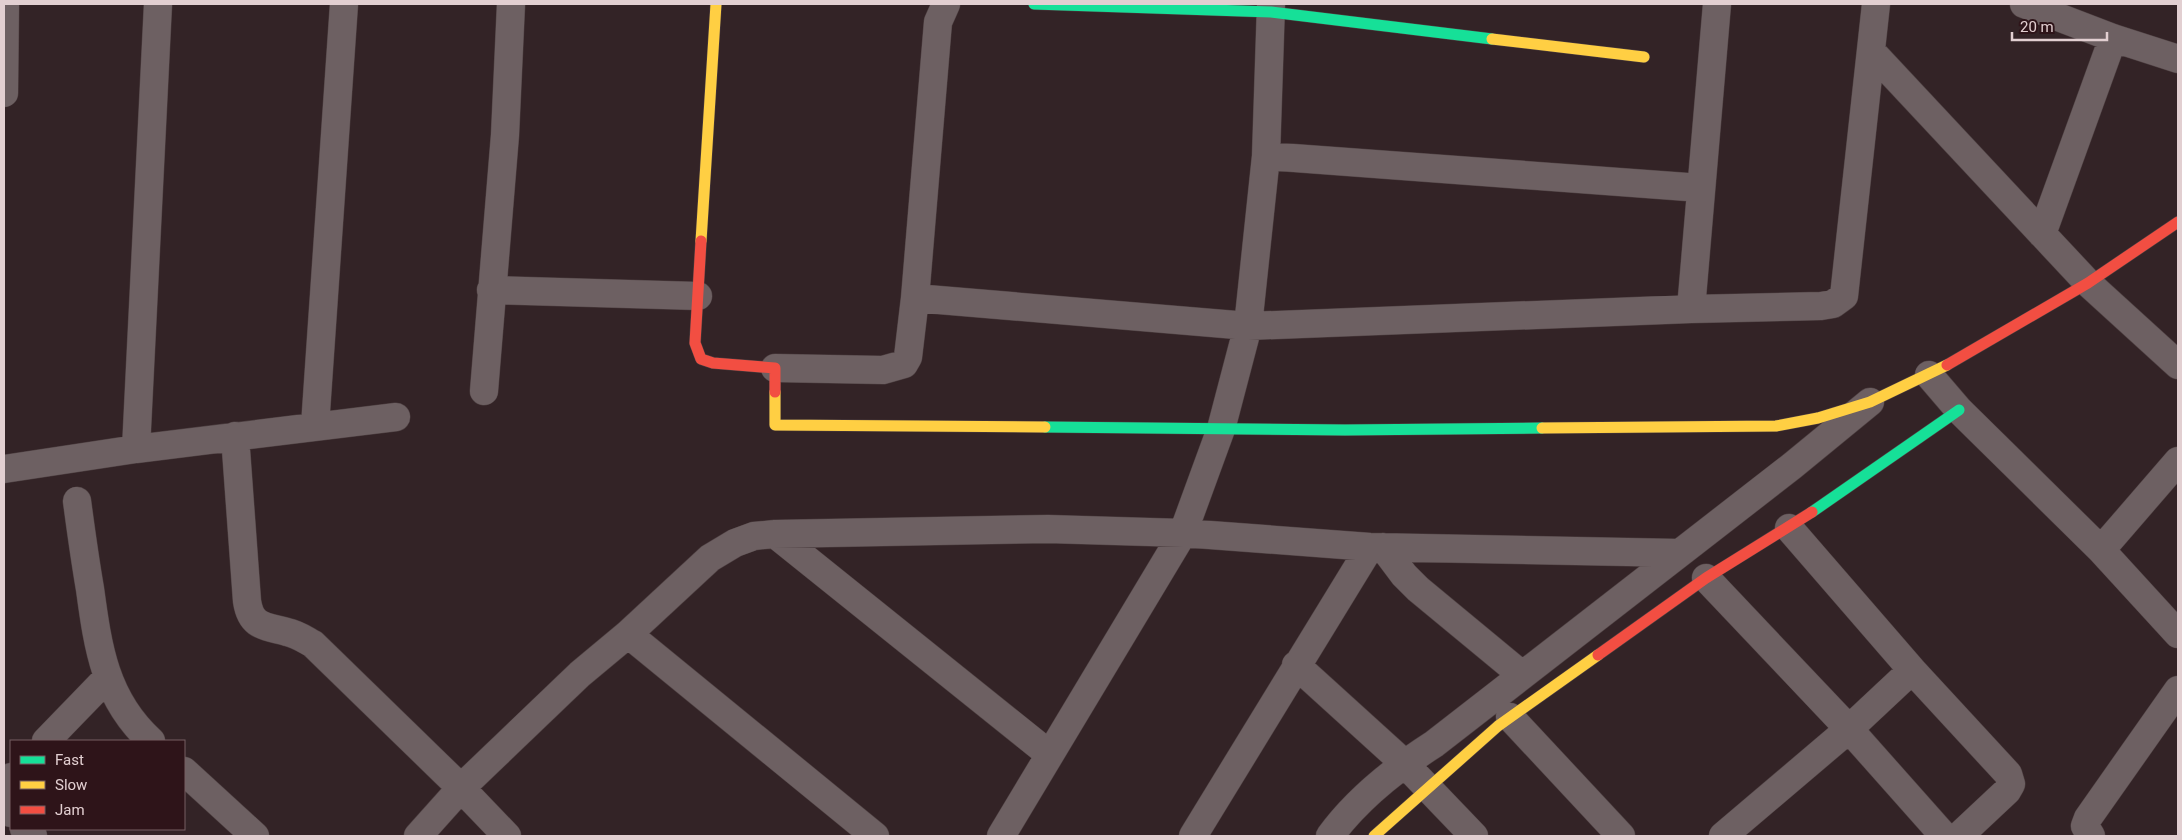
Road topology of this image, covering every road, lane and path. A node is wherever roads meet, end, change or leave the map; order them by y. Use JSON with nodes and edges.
{"nodes":[{"id":1,"x":5,"y":4,"type":"edge"},
{"id":2,"x":158,"y":4,"type":"edge"},
{"id":3,"x":344,"y":4,"type":"edge"},
{"id":4,"x":511,"y":4,"type":"edge"},
{"id":5,"x":716,"y":4,"type":"edge"},
{"id":6,"x":946,"y":4,"type":"edge"},
{"id":7,"x":1034,"y":4,"type":"edge"},
{"id":8,"x":1718,"y":4,"type":"edge"},
{"id":9,"x":1876,"y":4,"type":"edge"},
{"id":10,"x":2024,"y":4,"type":"edge"},
{"id":11,"x":1271,"y":8,"type":"edge"},
{"id":12,"x":2113,"y":38,"type":"junction"},
{"id":13,"x":2176,"y":50,"type":"edge"},
{"id":14,"x":1872,"y":51,"type":"junction"},
{"id":15,"x":1644,"y":57,"type":"dead end"},
{"id":16,"x":4,"y":93,"type":"edge"},
{"id":17,"x":1266,"y":156,"type":"junction"},
{"id":18,"x":1701,"y":188,"type":"junction"},
{"id":19,"x":2178,"y":222,"type":"edge"},
{"id":20,"x":2042,"y":234,"type":"junction"},
{"id":21,"x":2088,"y":283,"type":"junction"},
{"id":22,"x":491,"y":290,"type":"junction"},
{"id":23,"x":698,"y":296,"type":"junction"},
{"id":24,"x":915,"y":298,"type":"junction"},
{"id":25,"x":1691,"y":309,"type":"junction"},
{"id":26,"x":1248,"y":326,"type":"junction"},
{"id":27,"x":2178,"y":365,"type":"edge"},
{"id":28,"x":775,"y":368,"type":"junction"},
{"id":29,"x":1929,"y":375,"type":"junction"},
{"id":30,"x":484,"y":390,"type":"dead end"},
{"id":31,"x":1870,"y":402,"type":"junction"},
{"id":32,"x":1959,"y":410,"type":"junction"},
{"id":33,"x":396,"y":417,"type":"dead end"},
{"id":34,"x":315,"y":426,"type":"junction"},
{"id":35,"x":1221,"y":429,"type":"junction"},
{"id":36,"x":235,"y":436,"type":"junction"},
{"id":37,"x":136,"y":448,"type":"junction"},
{"id":38,"x":2178,"y":461,"type":"edge"},
{"id":39,"x":4,"y":469,"type":"edge"},
{"id":40,"x":77,"y":501,"type":"dead end"},
{"id":41,"x":1789,"y":528,"type":"junction"},
{"id":42,"x":1183,"y":533,"type":"junction"},
{"id":43,"x":775,"y":534,"type":"junction"},
{"id":44,"x":1377,"y":547,"type":"junction"},
{"id":45,"x":2101,"y":550,"type":"junction"},
{"id":46,"x":1679,"y":553,"type":"junction"},
{"id":47,"x":1706,"y":578,"type":"junction"},
{"id":48,"x":628,"y":634,"type":"junction"},
{"id":49,"x":2178,"y":634,"type":"edge"},
{"id":50,"x":1296,"y":665,"type":"junction"},
{"id":51,"x":1912,"y":670,"type":"junction"},
{"id":52,"x":1522,"y":675,"type":"junction"},
{"id":53,"x":107,"y":678,"type":"junction"},
{"id":54,"x":2178,"y":690,"type":"edge"},
{"id":55,"x":1510,"y":717,"type":"junction"},
{"id":56,"x":1848,"y":729,"type":"junction"},
{"id":57,"x":47,"y":740,"type":"edge"},
{"id":58,"x":150,"y":740,"type":"edge"},
{"id":59,"x":1049,"y":754,"type":"junction"},
{"id":60,"x":1404,"y":763,"type":"junction"},
{"id":61,"x":185,"y":772,"type":"edge"},
{"id":62,"x":10,"y":780,"type":"edge"},
{"id":63,"x":461,"y":788,"type":"junction"},
{"id":64,"x":1429,"y":788,"type":"junction"},
{"id":65,"x":10,"y":811,"type":"edge"},
{"id":66,"x":255,"y":836,"type":"edge"},
{"id":67,"x":418,"y":836,"type":"edge"},
{"id":68,"x":507,"y":836,"type":"edge"},
{"id":69,"x":875,"y":836,"type":"edge"},
{"id":70,"x":1001,"y":836,"type":"edge"},
{"id":71,"x":1193,"y":836,"type":"edge"},
{"id":72,"x":1330,"y":836,"type":"edge"},
{"id":73,"x":1374,"y":836,"type":"edge"},
{"id":74,"x":1474,"y":836,"type":"edge"},
{"id":75,"x":1622,"y":836,"type":"edge"},
{"id":76,"x":1723,"y":836,"type":"edge"},
{"id":77,"x":1944,"y":836,"type":"edge"},
{"id":78,"x":1959,"y":836,"type":"edge"},
{"id":79,"x":2091,"y":836,"type":"edge"}],
"edges":[{"from":1,"to":16,"type":"street"},
{"from":2,"to":37,"type":"street"},
{"from":3,"to":34,"type":"street"},
{"from":4,"to":22,"type":"street"},
{"from":5,"to":23,"type":"street"},
{"from":6,"to":24,"type":"street"},
{"from":7,"to":11,"type":"street"},
{"from":8,"to":18,"type":"street"},
{"from":9,"to":14,"type":"street"},
{"from":10,"to":12,"type":"street"},
{"from":11,"to":15,"type":"street"},
{"from":11,"to":17,"type":"street"},
{"from":12,"to":13,"type":"street"},
{"from":12,"to":20,"type":"street"},
{"from":14,"to":20,"type":"street"},
{"from":14,"to":25,"type":"street"},
{"from":17,"to":18,"type":"street"},
{"from":17,"to":26,"type":"street"},
{"from":18,"to":25,"type":"street"},
{"from":19,"to":21,"type":"street"},
{"from":20,"to":21,"type":"street"},
{"from":21,"to":27,"type":"street"},
{"from":21,"to":29,"type":"street"},
{"from":22,"to":23,"type":"street"},
{"from":22,"to":30,"type":"street"},
{"from":23,"to":28,"type":"street"},
{"from":24,"to":26,"type":"street"},
{"from":24,"to":28,"type":"street"},
{"from":25,"to":26,"type":"street"},
{"from":26,"to":35,"type":"street"},
{"from":28,"to":35,"type":"street"},
{"from":29,"to":31,"type":"street"},
{"from":29,"to":32,"type":"street"},
{"from":31,"to":35,"type":"street"},
{"from":31,"to":46,"type":"street"},
{"from":32,"to":41,"type":"street"},
{"from":32,"to":45,"type":"street"},
{"from":33,"to":34,"type":"street"},
{"from":34,"to":36,"type":"street"},
{"from":35,"to":42,"type":"street"},
{"from":36,"to":37,"type":"street"},
{"from":36,"to":63,"type":"street"},
{"from":37,"to":39,"type":"street"},
{"from":38,"to":45,"type":"street"},
{"from":40,"to":53,"type":"street"},
{"from":41,"to":47,"type":"street"},
{"from":41,"to":51,"type":"street"},
{"from":42,"to":43,"type":"street"},
{"from":42,"to":44,"type":"street"},
{"from":42,"to":59,"type":"street"},
{"from":43,"to":48,"type":"street"},
{"from":43,"to":59,"type":"street"},
{"from":44,"to":46,"type":"street"},
{"from":44,"to":50,"type":"street"},
{"from":44,"to":52,"type":"street"},
{"from":45,"to":49,"type":"street"},
{"from":46,"to":52,"type":"street"},
{"from":47,"to":55,"type":"street"},
{"from":47,"to":56,"type":"street"},
{"from":48,"to":63,"type":"street"},
{"from":48,"to":69,"type":"street"},
{"from":50,"to":60,"type":"street"},
{"from":50,"to":71,"type":"street"},
{"from":51,"to":56,"type":"street"},
{"from":51,"to":78,"type":"street"},
{"from":52,"to":60,"type":"street"},
{"from":53,"to":57,"type":"street"},
{"from":53,"to":58,"type":"street"},
{"from":54,"to":79,"type":"street"},
{"from":55,"to":64,"type":"street"},
{"from":55,"to":75,"type":"street"},
{"from":56,"to":76,"type":"street"},
{"from":56,"to":77,"type":"street"},
{"from":59,"to":70,"type":"street"},
{"from":60,"to":64,"type":"street"},
{"from":60,"to":72,"type":"street"},
{"from":61,"to":66,"type":"street"},
{"from":62,"to":65,"type":"street"},
{"from":63,"to":67,"type":"street"},
{"from":63,"to":68,"type":"street"},
{"from":64,"to":73,"type":"street"},
{"from":64,"to":74,"type":"street"}]}
